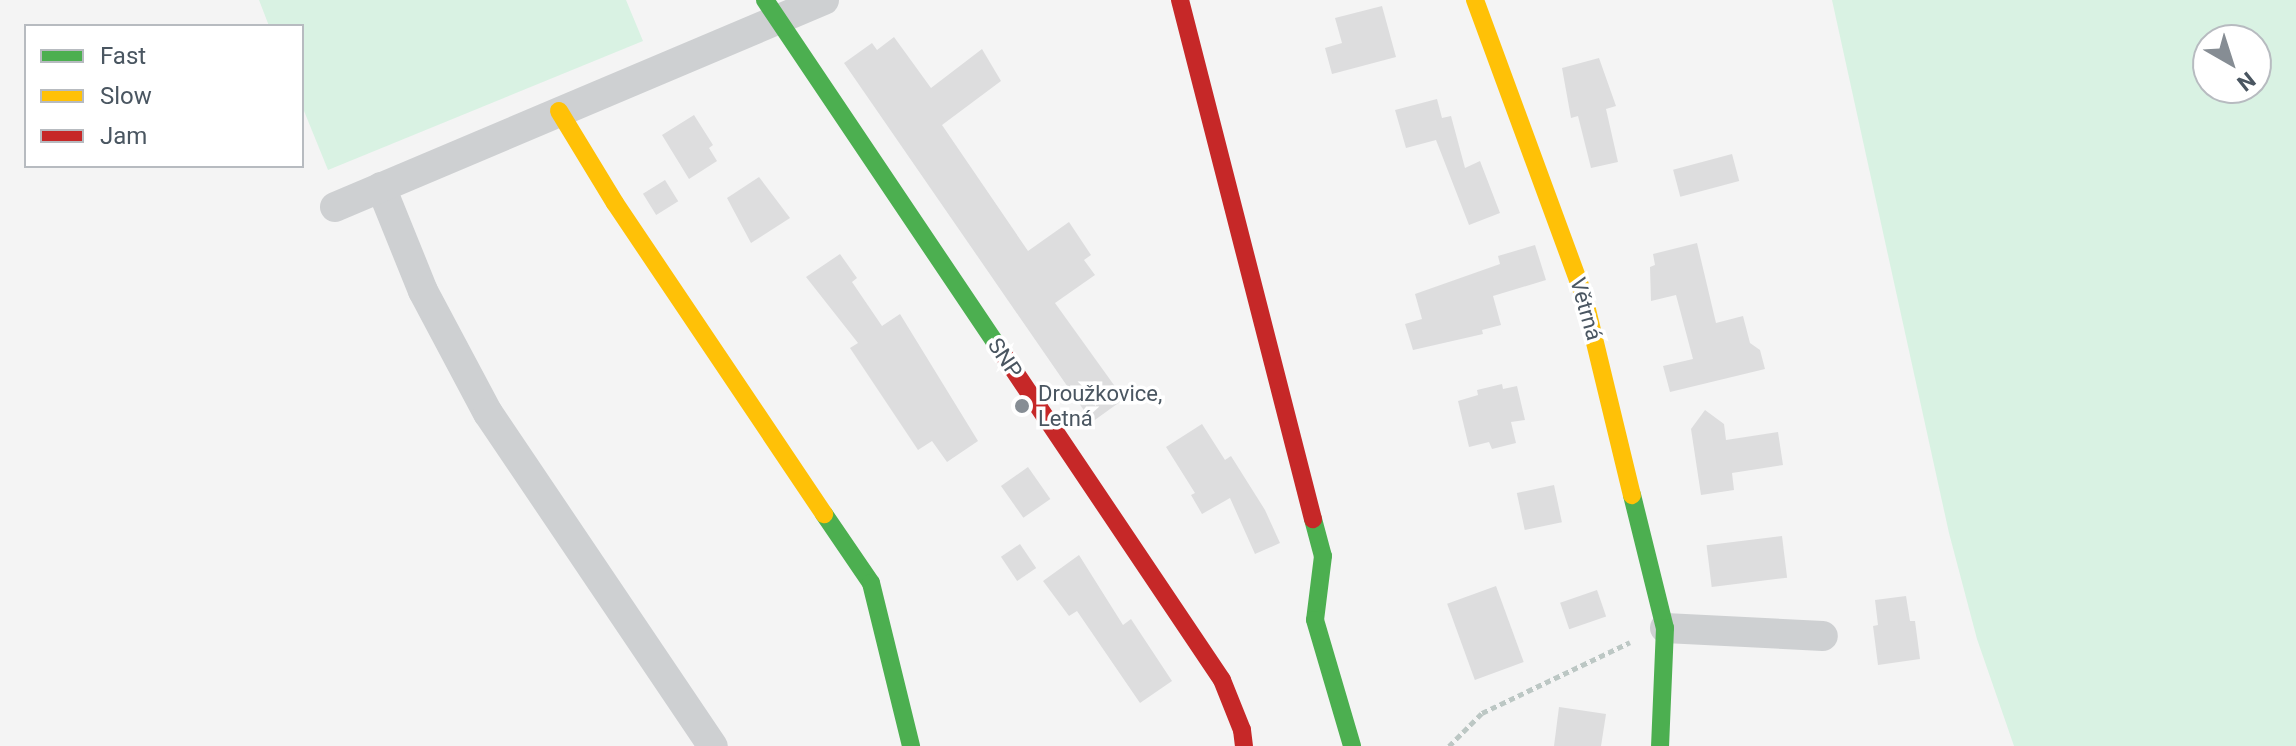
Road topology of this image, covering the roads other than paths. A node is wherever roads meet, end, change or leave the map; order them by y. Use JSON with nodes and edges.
{"nodes":[{"id":1,"x":824,"y":0,"type":"edge"},
{"id":2,"x":1180,"y":0,"type":"edge"},
{"id":3,"x":1475,"y":0,"type":"edge"},
{"id":4,"x":770,"y":9,"type":"edge"},
{"id":5,"x":559,"y":111,"type":"junction"},
{"id":6,"x":381,"y":187,"type":"junction"},
{"id":7,"x":335,"y":207,"type":"dead end"},
{"id":8,"x":1665,"y":628,"type":"junction"},
{"id":9,"x":1823,"y":636,"type":"dead end"},
{"id":10,"x":713,"y":746,"type":"edge"},
{"id":11,"x":911,"y":746,"type":"edge"},
{"id":12,"x":1244,"y":746,"type":"edge"},
{"id":13,"x":1352,"y":746,"type":"edge"},
{"id":14,"x":1660,"y":746,"type":"edge"}],
"edges":[{"from":1,"to":4,"type":"street"},
{"from":2,"to":13,"type":"street"},
{"from":3,"to":8,"type":"street","name":"Větrná"},
{"from":4,"to":5,"type":"street"},
{"from":4,"to":12,"type":"street","name":"SNP"},
{"from":5,"to":6,"type":"street"},
{"from":5,"to":11,"type":"street"},
{"from":6,"to":7,"type":"street"},
{"from":6,"to":10,"type":"street"},
{"from":8,"to":9,"type":"street"},
{"from":8,"to":14,"type":"street","name":"Větrná"}]}
